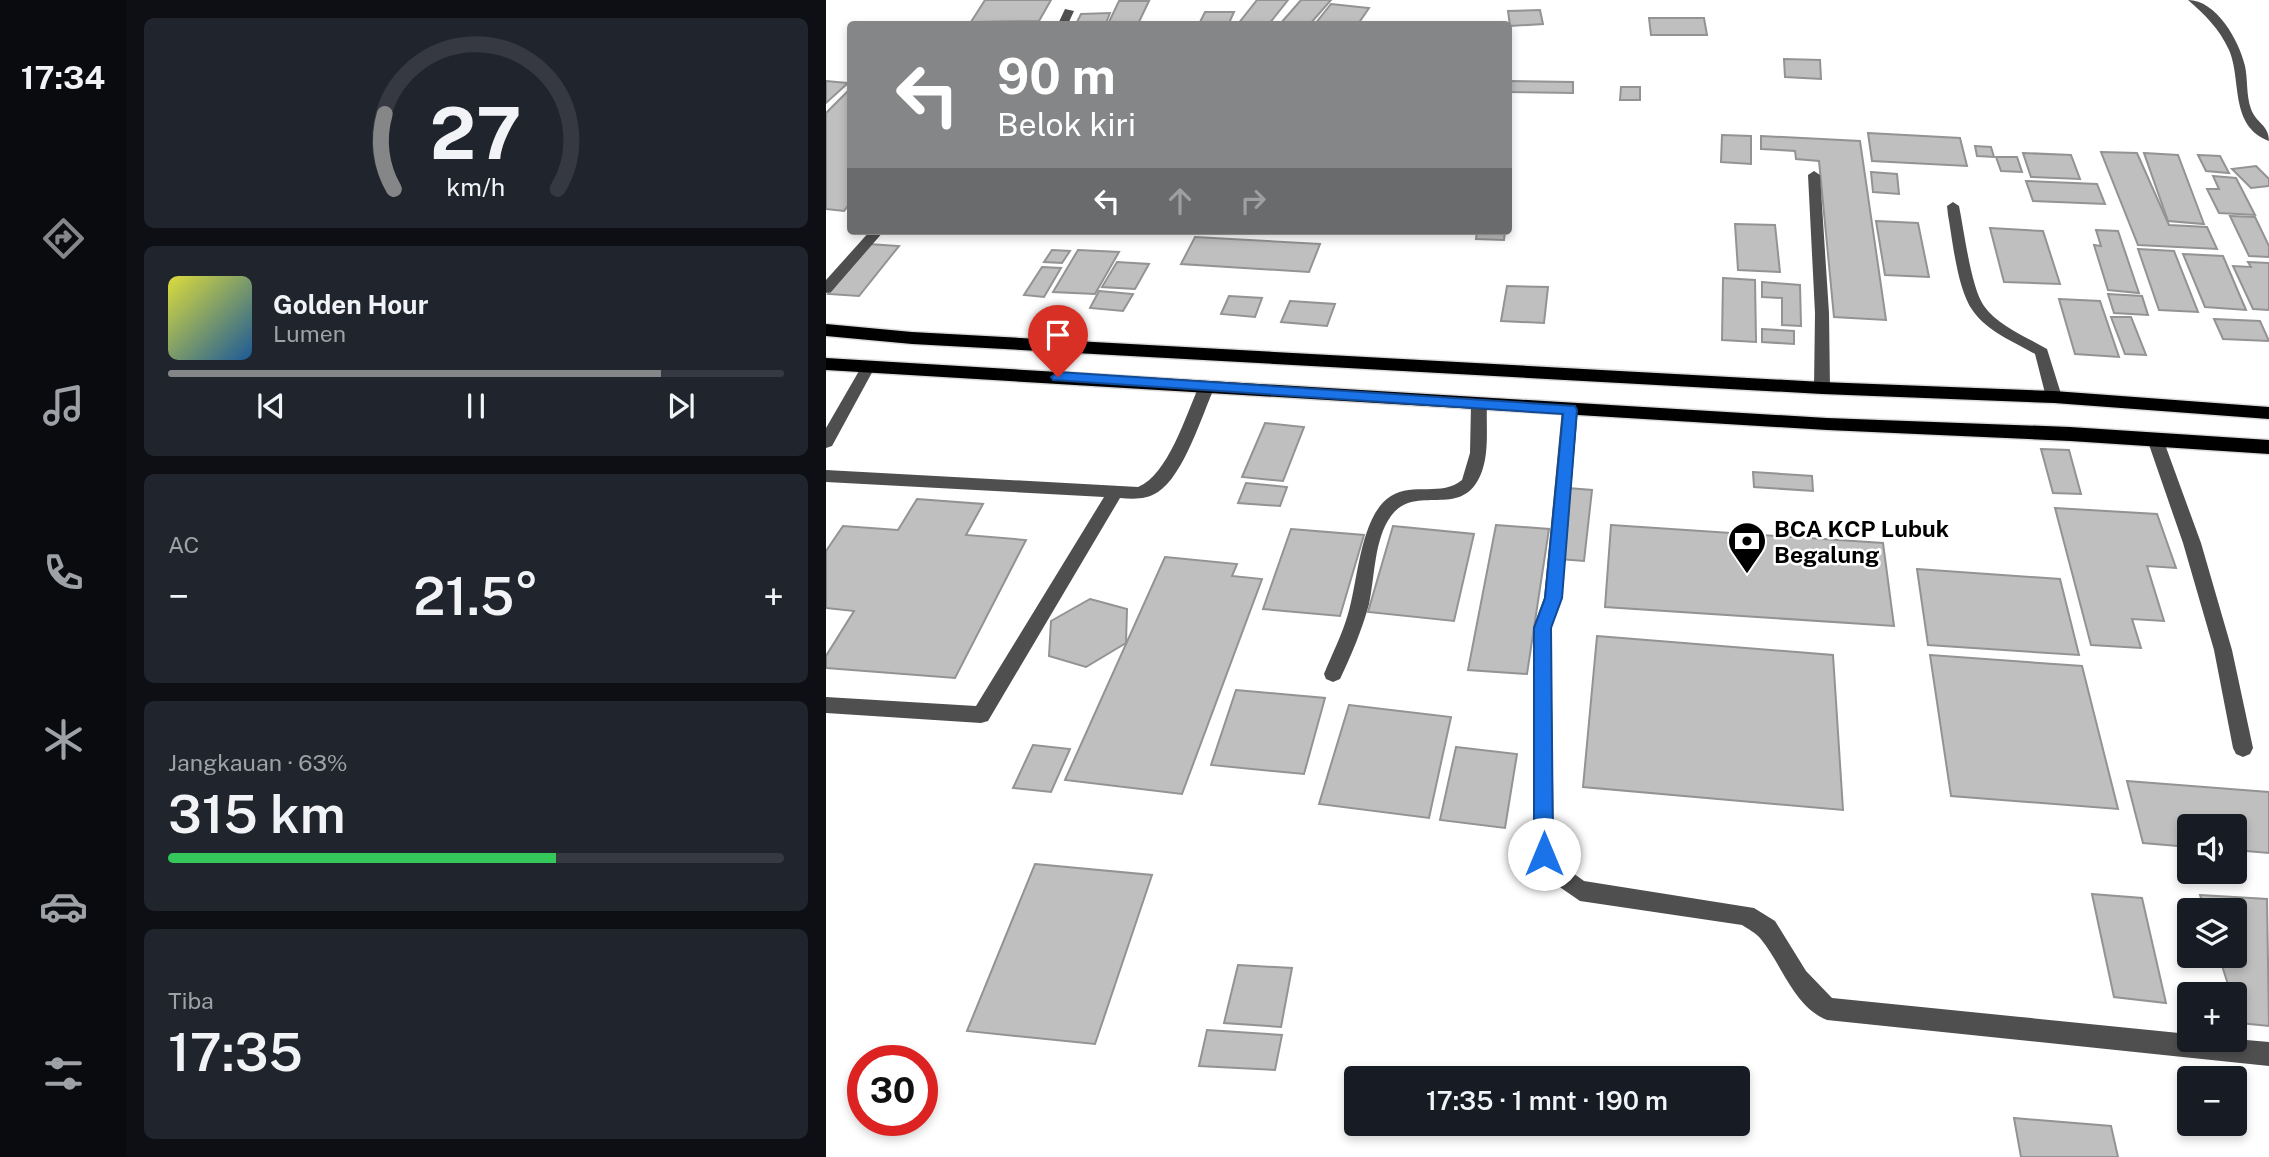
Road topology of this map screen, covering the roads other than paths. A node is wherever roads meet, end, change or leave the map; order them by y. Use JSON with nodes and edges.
{"nodes":[{"id":1,"x":2193,"y":0,"type":"edge"},
{"id":2,"x":1069,"y":11,"type":"dead end"},
{"id":3,"x":1064,"y":21,"type":"edge"},
{"id":4,"x":2269,"y":137,"type":"edge"},
{"id":5,"x":1814,"y":175,"type":"dead end"},
{"id":6,"x":1953,"y":206,"type":"dead end"},
{"id":7,"x":873,"y":235,"type":"edge"},
{"id":8,"x":826,"y":289,"type":"edge"},
{"id":9,"x":826,"y":330,"type":"edge"},
{"id":10,"x":826,"y":363,"type":"edge"},
{"id":11,"x":868,"y":367,"type":"junction"},
{"id":12,"x":1207,"y":386,"type":"junction"},
{"id":13,"x":1822,"y":388,"type":"junction"},
{"id":14,"x":2054,"y":397,"type":"junction"},
{"id":15,"x":1479,"y":404,"type":"junction"},
{"id":16,"x":1570,"y":410,"type":"junction"},
{"id":17,"x":2269,"y":413,"type":"edge"},
{"id":18,"x":2155,"y":439,"type":"junction"},
{"id":19,"x":826,"y":442,"type":"edge"},
{"id":20,"x":2269,"y":447,"type":"edge"},
{"id":21,"x":826,"y":476,"type":"edge"},
{"id":22,"x":1114,"y":494,"type":"junction"},
{"id":23,"x":1333,"y":674,"type":"dead end"},
{"id":24,"x":826,"y":705,"type":"edge"},
{"id":25,"x":2243,"y":748,"type":"dead end"},
{"id":26,"x":2269,"y":1054,"type":"edge"}],
"edges":[{"from":1,"to":4,"type":"street"},
{"from":2,"to":3,"type":"street"},
{"from":5,"to":13,"type":"street"},
{"from":6,"to":14,"type":"street"},
{"from":7,"to":8,"type":"street"},
{"from":9,"to":13,"type":"highway"},
{"from":10,"to":11,"type":"highway"},
{"from":11,"to":12,"type":"highway"},
{"from":11,"to":19,"type":"street"},
{"from":12,"to":15,"type":"highway"},
{"from":12,"to":22,"type":"street"},
{"from":13,"to":14,"type":"highway"},
{"from":14,"to":17,"type":"highway"},
{"from":15,"to":16,"type":"highway"},
{"from":15,"to":23,"type":"street"},
{"from":16,"to":18,"type":"highway"},
{"from":16,"to":26,"type":"street"},
{"from":18,"to":20,"type":"highway"},
{"from":18,"to":25,"type":"street"},
{"from":21,"to":22,"type":"street"},
{"from":22,"to":24,"type":"street"}]}
